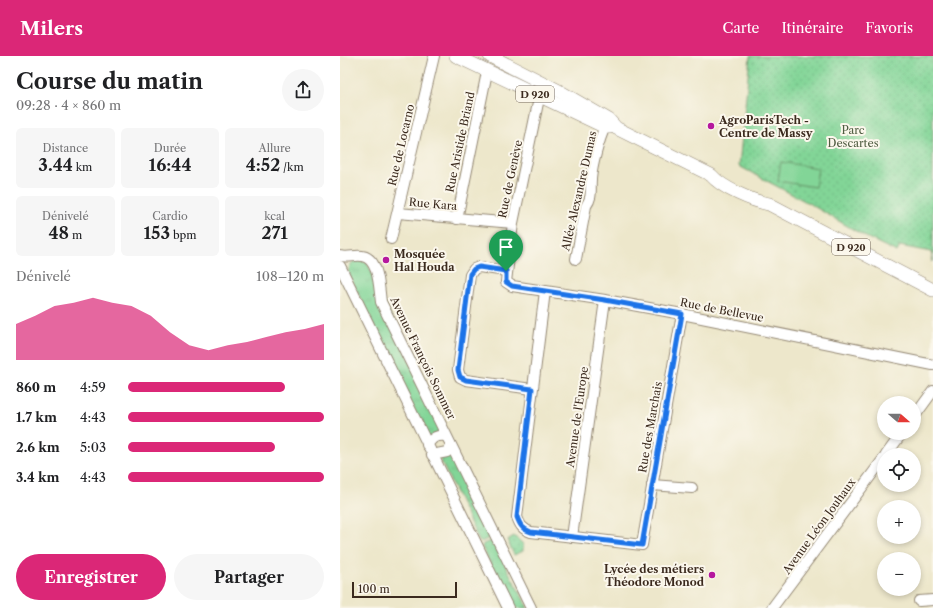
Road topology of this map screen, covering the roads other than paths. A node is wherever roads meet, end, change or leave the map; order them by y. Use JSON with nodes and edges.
{"nodes":[{"id":1,"x":434,"y":56,"type":"edge"},
{"id":2,"x":456,"y":56,"type":"edge"},
{"id":3,"x":490,"y":56,"type":"edge"},
{"id":4,"x":489,"y":72,"type":"junction"},
{"id":5,"x":545,"y":84,"type":"junction"},
{"id":6,"x":540,"y":97,"type":"junction"},
{"id":7,"x":610,"y":127,"type":"junction"},
{"id":8,"x":398,"y":213,"type":"junction"},
{"id":9,"x":457,"y":219,"type":"junction"},
{"id":10,"x":513,"y":223,"type":"junction"},
{"id":11,"x":391,"y":239,"type":"dead end"},
{"id":12,"x":348,"y":257,"type":"edge"},
{"id":13,"x":576,"y":259,"type":"dead end"},
{"id":14,"x":340,"y":267,"type":"edge"},
{"id":15,"x":506,"y":271,"type":"junction"},
{"id":16,"x":345,"y":277,"type":"junction"},
{"id":17,"x":506,"y":282,"type":"joint"},
{"id":18,"x":933,"y":290,"type":"edge"},
{"id":19,"x":545,"y":291,"type":"junction"},
{"id":20,"x":605,"y":300,"type":"junction"},
{"id":21,"x":682,"y":314,"type":"junction"},
{"id":22,"x":933,"y":365,"type":"edge"},
{"id":23,"x":532,"y":389,"type":"junction"},
{"id":24,"x":933,"y":391,"type":"edge"},
{"id":25,"x":921,"y":407,"type":"edge"},
{"id":26,"x":446,"y":436,"type":"junction"},
{"id":27,"x":427,"y":445,"type":"junction"},
{"id":28,"x":451,"y":446,"type":"junction"},
{"id":29,"x":432,"y":455,"type":"junction"},
{"id":30,"x":877,"y":467,"type":"edge"},
{"id":31,"x":652,"y":484,"type":"junction"},
{"id":32,"x":692,"y":488,"type":"dead end"},
{"id":33,"x":572,"y":537,"type":"junction"},
{"id":34,"x":933,"y":600,"type":"edge"},
{"id":35,"x":920,"y":601,"type":"dead end"},
{"id":36,"x":508,"y":608,"type":"edge"},
{"id":37,"x":531,"y":608,"type":"edge"},
{"id":38,"x":772,"y":608,"type":"edge"}],
"edges":[{"from":1,"to":8,"type":"street","name":"Rue de Locarno"},
{"from":2,"to":4,"type":"main road","number":"D 920"},
{"from":3,"to":5,"type":"main road","number":"D 920"},
{"from":4,"to":6,"type":"main road","number":"D 920"},
{"from":4,"to":9,"type":"street","name":"Rue Aristide Briand"},
{"from":5,"to":6,"type":"street","name":"Rue de Genève"},
{"from":5,"to":7,"type":"main road","number":"D 920"},
{"from":6,"to":7,"type":"main road","number":"D 920"},
{"from":6,"to":10,"type":"street","name":"Rue de Genève"},
{"from":7,"to":13,"type":"street","name":"Allée Alexandre Dumas"},
{"from":7,"to":18,"type":"main road","number":"D 920"},
{"from":8,"to":9,"type":"street","name":"Rue Kara"},
{"from":8,"to":11,"type":"street","name":"Rue de Locarno"},
{"from":9,"to":10,"type":"street","name":"Rue Kara"},
{"from":10,"to":15,"type":"street","name":"Rue de Genève"},
{"from":12,"to":14,"type":"street"},
{"from":12,"to":16,"type":"street"},
{"from":12,"to":26,"type":"street","name":"Avenue François Sommer"},
{"from":14,"to":16,"type":"street"},
{"from":15,"to":17,"type":"street","name":"Rue de Genève"},
{"from":15,"to":23,"type":"street"},
{"from":16,"to":27,"type":"street"},
{"from":17,"to":19,"type":"street","name":"Rue de Bellevue"},
{"from":19,"to":20,"type":"street","name":"Rue de Bellevue"},
{"from":19,"to":23,"type":"street"},
{"from":20,"to":21,"type":"street","name":"Rue de Bellevue"},
{"from":20,"to":33,"type":"street","name":"Avenue de l'Europe"},
{"from":21,"to":22,"type":"street","name":"Rue de Bellevue"},
{"from":21,"to":31,"type":"street","name":"Rue des Marchais"},
{"from":23,"to":33,"type":"street"},
{"from":24,"to":25,"type":"street"},
{"from":26,"to":27,"type":"street"},
{"from":26,"to":28,"type":"street"},
{"from":27,"to":29,"type":"street"},
{"from":28,"to":29,"type":"street"},
{"from":28,"to":37,"type":"street"},
{"from":29,"to":36,"type":"street"},
{"from":30,"to":38,"type":"street","name":"Avenue Léon Jouhaux"},
{"from":31,"to":32,"type":"street"},
{"from":31,"to":33,"type":"street","name":"Rue des Marchais"},
{"from":34,"to":35,"type":"street"}]}
